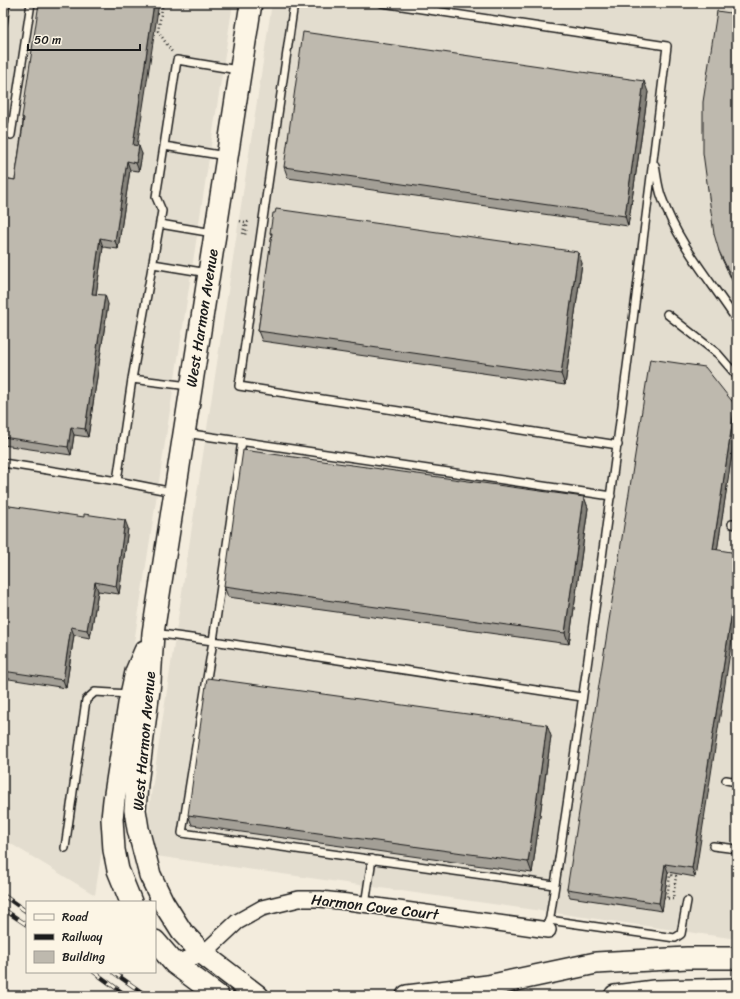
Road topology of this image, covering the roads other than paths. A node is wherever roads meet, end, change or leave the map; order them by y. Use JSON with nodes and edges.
{"nodes":[{"id":1,"x":6,"y":3,"type":"edge"},
{"id":2,"x":31,"y":3,"type":"edge"},
{"id":3,"x":251,"y":3,"type":"edge"},
{"id":4,"x":294,"y":3,"type":"edge"},
{"id":5,"x":382,"y":3,"type":"edge"},
{"id":6,"x":3,"y":24,"type":"edge"},
{"id":7,"x":240,"y":70,"type":"junction"},
{"id":8,"x":11,"y":135,"type":"dead end"},
{"id":9,"x":164,"y":146,"type":"junction"},
{"id":10,"x":227,"y":156,"type":"junction"},
{"id":11,"x":653,"y":159,"type":"junction"},
{"id":12,"x":160,"y":224,"type":"junction"},
{"id":13,"x":215,"y":233,"type":"junction"},
{"id":14,"x":153,"y":264,"type":"junction"},
{"id":15,"x":209,"y":273,"type":"junction"},
{"id":16,"x":667,"y":314,"type":"dead end"},
{"id":17,"x":737,"y":321,"type":"edge"},
{"id":18,"x":737,"y":376,"type":"edge"},
{"id":19,"x":132,"y":379,"type":"junction"},
{"id":20,"x":191,"y":386,"type":"junction"},
{"id":21,"x":184,"y":433,"type":"junction"},
{"id":22,"x":242,"y":442,"type":"junction"},
{"id":23,"x":618,"y":446,"type":"junction"},
{"id":24,"x":3,"y":463,"type":"edge"},
{"id":25,"x":117,"y":481,"type":"junction"},
{"id":26,"x":175,"y":492,"type":"junction"},
{"id":27,"x":610,"y":496,"type":"junction"},
{"id":28,"x":153,"y":632,"type":"junction"},
{"id":29,"x":213,"y":641,"type":"junction"},
{"id":30,"x":140,"y":695,"type":"junction"},
{"id":31,"x":582,"y":697,"type":"junction"},
{"id":32,"x":726,"y":780,"type":"dead end"},
{"id":33,"x":737,"y":782,"type":"edge"},
{"id":34,"x":713,"y":846,"type":"dead end"},
{"id":35,"x":65,"y":848,"type":"dead end"},
{"id":36,"x":737,"y":850,"type":"edge"},
{"id":37,"x":372,"y":859,"type":"junction"},
{"id":38,"x":554,"y":885,"type":"junction"},
{"id":39,"x":131,"y":901,"type":"edge"},
{"id":40,"x":686,"y":901,"type":"dead end"},
{"id":41,"x":365,"y":905,"type":"junction"},
{"id":42,"x":548,"y":925,"type":"junction"},
{"id":43,"x":156,"y":943,"type":"edge"},
{"id":44,"x":203,"y":954,"type":"junction"},
{"id":45,"x":737,"y":958,"type":"edge"},
{"id":46,"x":174,"y":963,"type":"junction"},
{"id":47,"x":737,"y":966,"type":"edge"},
{"id":48,"x":488,"y":986,"type":"junction"},
{"id":49,"x":735,"y":991,"type":"edge"},
{"id":50,"x":218,"y":996,"type":"edge"},
{"id":51,"x":258,"y":996,"type":"edge"},
{"id":52,"x":407,"y":996,"type":"edge"},
{"id":53,"x":461,"y":996,"type":"edge"},
{"id":54,"x":615,"y":996,"type":"edge"}],
"edges":[{"from":1,"to":6,"type":"lane"},
{"from":2,"to":8,"type":"lane"},
{"from":3,"to":7,"type":"main road","name":"West Harmon Avenue"},
{"from":4,"to":23,"type":"lane"},
{"from":5,"to":11,"type":"lane"},
{"from":7,"to":9,"type":"lane"},
{"from":7,"to":10,"type":"main road","name":"West Harmon Avenue"},
{"from":9,"to":10,"type":"lane"},
{"from":9,"to":12,"type":"lane"},
{"from":10,"to":13,"type":"main road","name":"West Harmon Avenue"},
{"from":11,"to":17,"type":"lane"},
{"from":11,"to":23,"type":"lane"},
{"from":12,"to":13,"type":"lane"},
{"from":12,"to":14,"type":"lane"},
{"from":13,"to":15,"type":"main road","name":"West Harmon Avenue"},
{"from":14,"to":15,"type":"lane"},
{"from":14,"to":19,"type":"lane"},
{"from":15,"to":20,"type":"main road","name":"West Harmon Avenue"},
{"from":16,"to":18,"type":"lane"},
{"from":19,"to":20,"type":"lane"},
{"from":19,"to":25,"type":"lane"},
{"from":20,"to":21,"type":"main road","name":"West Harmon Avenue"},
{"from":21,"to":22,"type":"lane"},
{"from":21,"to":26,"type":"main road","name":"West Harmon Avenue"},
{"from":22,"to":27,"type":"lane"},
{"from":22,"to":29,"type":"lane"},
{"from":23,"to":27,"type":"lane"},
{"from":24,"to":25,"type":"lane"},
{"from":25,"to":26,"type":"lane"},
{"from":26,"to":28,"type":"main road","name":"West Harmon Avenue"},
{"from":27,"to":31,"type":"lane"},
{"from":28,"to":29,"type":"lane"},
{"from":28,"to":30,"type":"main road","name":"West Harmon Avenue"},
{"from":29,"to":31,"type":"lane"},
{"from":29,"to":37,"type":"lane"},
{"from":30,"to":35,"type":"lane"},
{"from":30,"to":39,"type":"main road","name":"West Harmon Avenue"},
{"from":30,"to":44,"type":"main road","name":"West Harmon Avenue"},
{"from":31,"to":38,"type":"lane"},
{"from":32,"to":33,"type":"lane"},
{"from":34,"to":36,"type":"lane"},
{"from":37,"to":38,"type":"lane"},
{"from":37,"to":41,"type":"lane"},
{"from":38,"to":42,"type":"lane"},
{"from":40,"to":42,"type":"lane"},
{"from":41,"to":42,"type":"street","name":"Harmon Cove Court"},
{"from":41,"to":44,"type":"street","name":"Harmon Cove Court"},
{"from":43,"to":46,"type":"main road"},
{"from":44,"to":46,"type":"street","name":"Harmon Cove Court"},
{"from":44,"to":51,"type":"main road","name":"West Harmon Avenue"},
{"from":45,"to":48,"type":"main road"},
{"from":46,"to":50,"type":"main road"},
{"from":47,"to":49,"type":"main road"},
{"from":48,"to":52,"type":"main road"},
{"from":48,"to":53,"type":"main road"},
{"from":49,"to":54,"type":"main road"}]}
